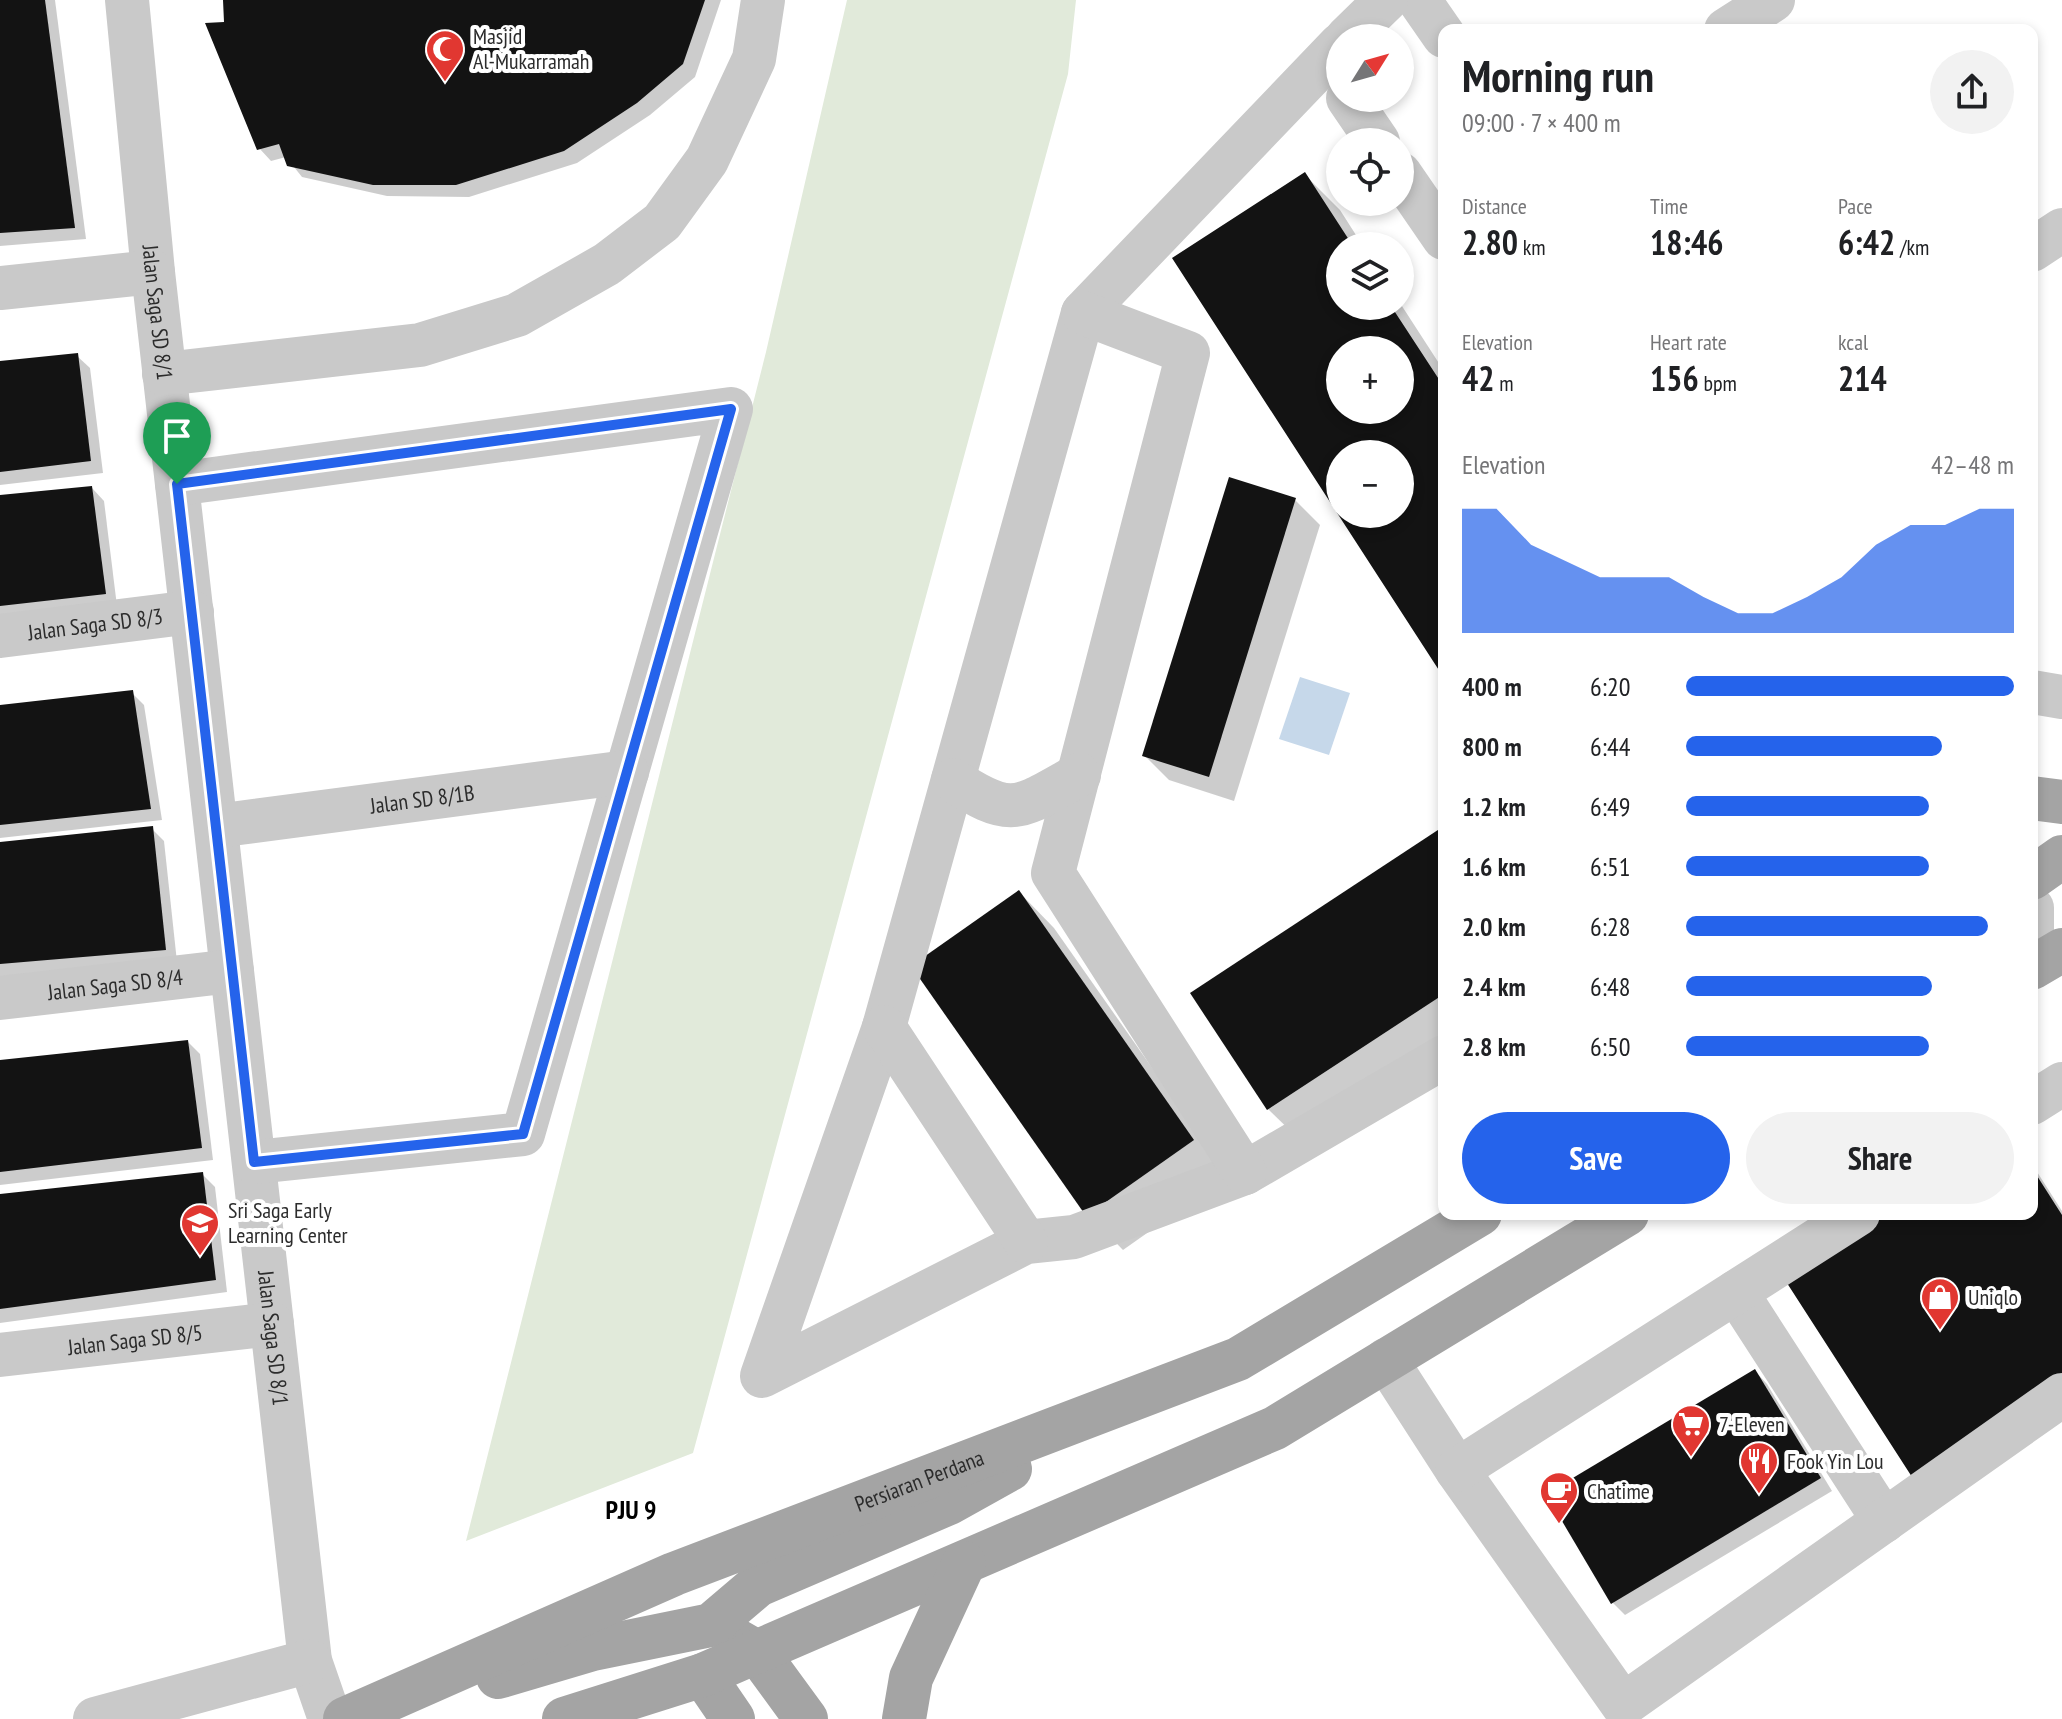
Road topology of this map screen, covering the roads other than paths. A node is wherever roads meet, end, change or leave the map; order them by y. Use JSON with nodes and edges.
{"nodes":[{"id":1,"x":127,"y":0,"type":"edge"},
{"id":2,"x":763,"y":0,"type":"edge"},
{"id":3,"x":1386,"y":0,"type":"edge"},
{"id":4,"x":1419,"y":0,"type":"edge"},
{"id":5,"x":1773,"y":0,"type":"edge"},
{"id":6,"x":1366,"y":24,"type":"edge"},
{"id":7,"x":1735,"y":24,"type":"edge"},
{"id":8,"x":1438,"y":27,"type":"edge"},
{"id":9,"x":1326,"y":70,"type":"edge"},
{"id":10,"x":1414,"y":194,"type":"edge"},
{"id":11,"x":1438,"y":229,"type":"edge"},
{"id":12,"x":2062,"y":230,"type":"edge"},
{"id":13,"x":2038,"y":246,"type":"edge"},
{"id":14,"x":153,"y":272,"type":"junction"},
{"id":15,"x":0,"y":288,"type":"edge"},
{"id":16,"x":1083,"y":313,"type":"junction"},
{"id":17,"x":164,"y":374,"type":"junction"},
{"id":18,"x":177,"y":484,"type":"junction"},
{"id":19,"x":192,"y":612,"type":"junction"},
{"id":20,"x":0,"y":636,"type":"edge"},
{"id":21,"x":2038,"y":693,"type":"edge"},
{"id":22,"x":2062,"y":697,"type":"edge"},
{"id":23,"x":627,"y":772,"type":"junction"},
{"id":24,"x":1079,"y":775,"type":"junction"},
{"id":25,"x":953,"y":780,"type":"junction"},
{"id":26,"x":2038,"y":799,"type":"edge"},
{"id":27,"x":2062,"y":802,"type":"edge"},
{"id":28,"x":216,"y":826,"type":"junction"},
{"id":29,"x":2062,"y":857,"type":"edge"},
{"id":30,"x":2038,"y":874,"type":"edge"},
{"id":31,"x":2038,"y":891,"type":"edge"},
{"id":32,"x":2062,"y":902,"type":"edge"},
{"id":33,"x":2062,"y":950,"type":"edge"},
{"id":34,"x":2038,"y":964,"type":"edge"},
{"id":35,"x":232,"y":971,"type":"junction"},
{"id":36,"x":0,"y":998,"type":"edge"},
{"id":37,"x":884,"y":1027,"type":"junction"},
{"id":38,"x":1438,"y":1060,"type":"edge"},
{"id":39,"x":2062,"y":1085,"type":"edge"},
{"id":40,"x":2038,"y":1099,"type":"edge"},
{"id":41,"x":254,"y":1162,"type":"junction"},
{"id":42,"x":1245,"y":1173,"type":"junction"},
{"id":43,"x":1470,"y":1220,"type":"edge"},
{"id":44,"x":1617,"y":1220,"type":"edge"},
{"id":45,"x":1849,"y":1220,"type":"edge"},
{"id":46,"x":1026,"y":1242,"type":"junction"},
{"id":47,"x":1736,"y":1292,"type":"junction"},
{"id":48,"x":272,"y":1324,"type":"junction"},
{"id":49,"x":0,"y":1355,"type":"edge"},
{"id":50,"x":1386,"y":1360,"type":"junction"},
{"id":51,"x":2062,"y":1395,"type":"edge"},
{"id":52,"x":1138,"y":1397,"type":"junction"},
{"id":53,"x":1457,"y":1470,"type":"junction"},
{"id":54,"x":1884,"y":1521,"type":"junction"},
{"id":55,"x":964,"y":1563,"type":"junction"},
{"id":56,"x":711,"y":1625,"type":"junction"},
{"id":57,"x":757,"y":1652,"type":"junction"},
{"id":58,"x":310,"y":1661,"type":"junction"},
{"id":59,"x":703,"y":1675,"type":"junction"},
{"id":60,"x":95,"y":1719,"type":"edge"},
{"id":61,"x":330,"y":1719,"type":"edge"},
{"id":62,"x":345,"y":1719,"type":"edge"},
{"id":63,"x":352,"y":1719,"type":"edge"},
{"id":64,"x":564,"y":1719,"type":"edge"},
{"id":65,"x":733,"y":1719,"type":"edge"},
{"id":66,"x":806,"y":1719,"type":"edge"},
{"id":67,"x":904,"y":1719,"type":"edge"}],
"edges":[{"from":1,"to":14,"type":"street","name":"Jalan Saga SD 8/1"},
{"from":2,"to":17,"type":"street"},
{"from":3,"to":6,"type":"street"},
{"from":4,"to":8,"type":"street"},
{"from":5,"to":7,"type":"street"},
{"from":9,"to":16,"type":"street"},
{"from":10,"to":11,"type":"street"},
{"from":12,"to":13,"type":"street"},
{"from":14,"to":15,"type":"street"},
{"from":14,"to":17,"type":"street","name":"Jalan Saga SD 8/1"},
{"from":16,"to":24,"type":"street"},
{"from":16,"to":25,"type":"street"},
{"from":17,"to":18,"type":"street","name":"Jalan Saga SD 8/1"},
{"from":18,"to":19,"type":"street","name":"Jalan Saga SD 8/1"},
{"from":18,"to":23,"type":"street"},
{"from":19,"to":20,"type":"street","name":"Jalan Saga SD 8/3"},
{"from":19,"to":28,"type":"street","name":"Jalan Saga SD 8/1"},
{"from":21,"to":22,"type":"street"},
{"from":23,"to":28,"type":"street","name":"Jalan SD 8/1B"},
{"from":23,"to":41,"type":"street"},
{"from":24,"to":25,"type":"street"},
{"from":24,"to":42,"type":"street"},
{"from":25,"to":37,"type":"street"},
{"from":26,"to":27,"type":"main road"},
{"from":28,"to":35,"type":"street","name":"Jalan Saga SD 8/1"},
{"from":29,"to":30,"type":"main road"},
{"from":31,"to":32,"type":"street"},
{"from":33,"to":34,"type":"main road"},
{"from":35,"to":36,"type":"street","name":"Jalan Saga SD 8/4"},
{"from":35,"to":41,"type":"street","name":"Jalan Saga SD 8/1"},
{"from":37,"to":46,"type":"street"},
{"from":37,"to":46,"type":"street"},
{"from":38,"to":42,"type":"street"},
{"from":39,"to":40,"type":"street"},
{"from":41,"to":48,"type":"street","name":"Jalan Saga SD 8/1"},
{"from":42,"to":46,"type":"street"},
{"from":43,"to":52,"type":"main road","name":"Persiaran Perdana"},
{"from":44,"to":50,"type":"main road"},
{"from":45,"to":47,"type":"street"},
{"from":47,"to":53,"type":"street"},
{"from":47,"to":54,"type":"street"},
{"from":48,"to":49,"type":"street","name":"Jalan Saga SD 8/5"},
{"from":48,"to":58,"type":"street","name":"Jalan Saga SD 8/1"},
{"from":50,"to":53,"type":"street"},
{"from":50,"to":55,"type":"main road"},
{"from":51,"to":54,"type":"street"},
{"from":52,"to":56,"type":"main road"},
{"from":52,"to":62,"type":"main road","name":"Persiaran Perdana"},
{"from":53,"to":54,"type":"street"},
{"from":55,"to":57,"type":"main road"},
{"from":55,"to":67,"type":"main road"},
{"from":56,"to":57,"type":"main road"},
{"from":56,"to":59,"type":"main road"},
{"from":56,"to":63,"type":"main road"},
{"from":57,"to":59,"type":"main road"},
{"from":57,"to":66,"type":"main road"},
{"from":58,"to":60,"type":"street"},
{"from":58,"to":61,"type":"street","name":"Jalan Saga SD 8/1"},
{"from":59,"to":64,"type":"main road"},
{"from":59,"to":65,"type":"main road"}]}
